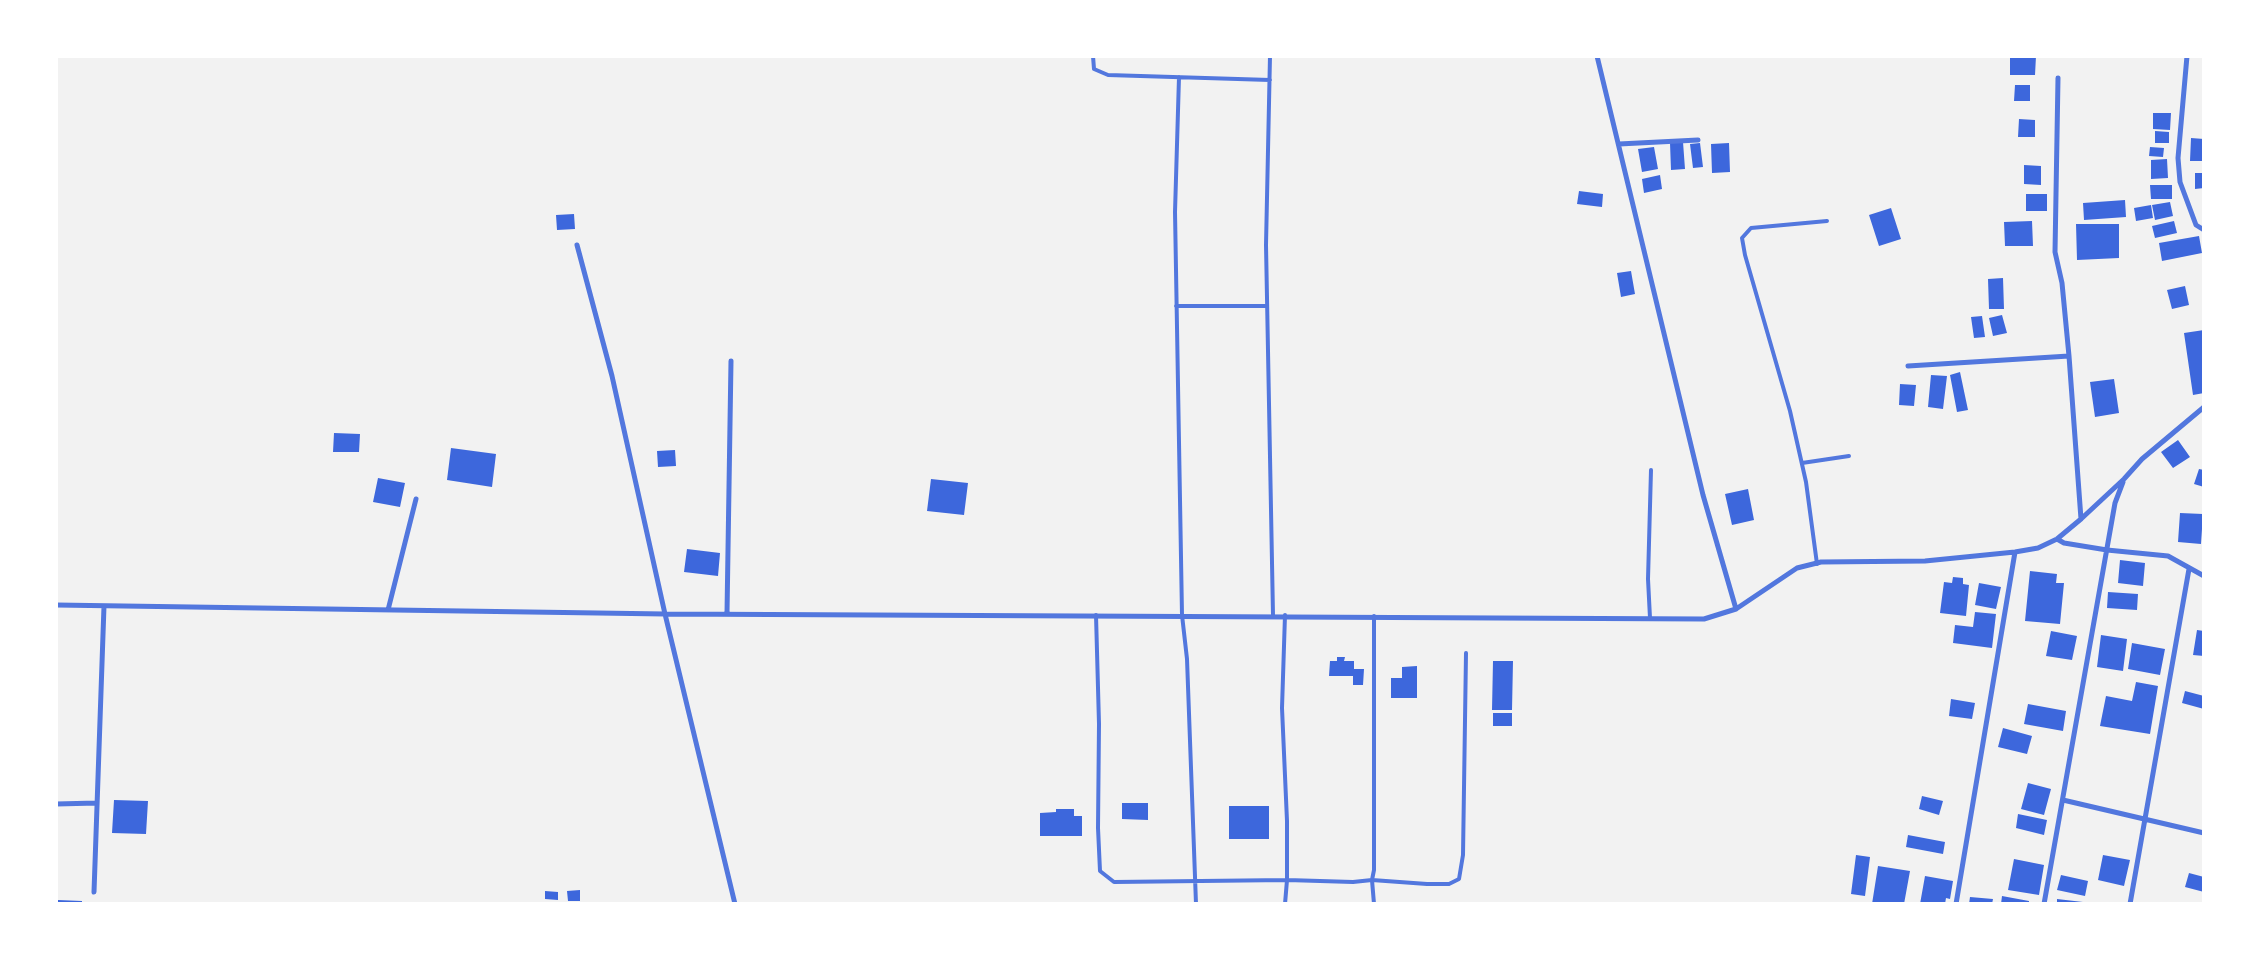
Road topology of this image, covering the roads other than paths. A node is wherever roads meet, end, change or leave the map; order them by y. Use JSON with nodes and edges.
{"nodes":[{"id":1,"x":1093,"y":56,"type":"edge"},
{"id":2,"x":1270,"y":56,"type":"edge"},
{"id":3,"x":1597,"y":56,"type":"edge"},
{"id":4,"x":2187,"y":56,"type":"edge"},
{"id":5,"x":1179,"y":77,"type":"junction"},
{"id":6,"x":2058,"y":78,"type":"dead end"},
{"id":7,"x":1270,"y":80,"type":"junction"},
{"id":8,"x":1698,"y":140,"type":"dead end"},
{"id":9,"x":1619,"y":144,"type":"junction"},
{"id":10,"x":1827,"y":221,"type":"dead end"},
{"id":11,"x":2204,"y":230,"type":"edge"},
{"id":12,"x":577,"y":245,"type":"dead end"},
{"id":13,"x":1176,"y":306,"type":"junction"},
{"id":14,"x":1267,"y":306,"type":"junction"},
{"id":15,"x":2068,"y":356,"type":"junction"},
{"id":16,"x":731,"y":360,"type":"dead end"},
{"id":17,"x":1908,"y":366,"type":"dead end"},
{"id":18,"x":2204,"y":407,"type":"edge"},
{"id":19,"x":1849,"y":456,"type":"dead end"},
{"id":20,"x":1802,"y":463,"type":"junction"},
{"id":21,"x":1651,"y":470,"type":"dead end"},
{"id":22,"x":2124,"y":479,"type":"junction"},
{"id":23,"x":416,"y":499,"type":"dead end"},
{"id":24,"x":2081,"y":519,"type":"junction"},
{"id":25,"x":2057,"y":539,"type":"junction"},
{"id":26,"x":2107,"y":550,"type":"junction"},
{"id":27,"x":2015,"y":552,"type":"junction"},
{"id":28,"x":1818,"y":564,"type":"junction"},
{"id":29,"x":2189,"y":569,"type":"junction"},
{"id":30,"x":2204,"y":576,"type":"edge"},
{"id":31,"x":56,"y":605,"type":"edge"},
{"id":32,"x":104,"y":606,"type":"junction"},
{"id":33,"x":1736,"y":609,"type":"junction"},
{"id":34,"x":388,"y":610,"type":"junction"},
{"id":35,"x":727,"y":613,"type":"junction"},
{"id":36,"x":665,"y":614,"type":"junction"},
{"id":37,"x":1096,"y":615,"type":"junction"},
{"id":38,"x":1182,"y":615,"type":"junction"},
{"id":39,"x":1286,"y":615,"type":"junction"},
{"id":40,"x":1273,"y":616,"type":"junction"},
{"id":41,"x":1374,"y":616,"type":"junction"},
{"id":42,"x":1650,"y":618,"type":"junction"},
{"id":43,"x":1466,"y":653,"type":"dead end"},
{"id":44,"x":2063,"y":800,"type":"junction"},
{"id":45,"x":97,"y":803,"type":"junction"},
{"id":46,"x":56,"y":804,"type":"edge"},
{"id":47,"x":2144,"y":819,"type":"junction"},
{"id":48,"x":2204,"y":833,"type":"edge"},
{"id":49,"x":1287,"y":880,"type":"junction"},
{"id":50,"x":1372,"y":880,"type":"junction"},
{"id":51,"x":1196,"y":881,"type":"junction"},
{"id":52,"x":94,"y":892,"type":"dead end"},
{"id":53,"x":735,"y":904,"type":"edge"},
{"id":54,"x":1196,"y":904,"type":"edge"},
{"id":55,"x":1285,"y":904,"type":"edge"},
{"id":56,"x":1374,"y":904,"type":"edge"},
{"id":57,"x":1956,"y":904,"type":"edge"},
{"id":58,"x":2044,"y":904,"type":"edge"},
{"id":59,"x":2130,"y":904,"type":"edge"}],
"edges":[{"from":1,"to":5,"type":"lane"},
{"from":2,"to":7,"type":"lane"},
{"from":3,"to":9,"type":"street"},
{"from":4,"to":11,"type":"street"},
{"from":5,"to":7,"type":"lane"},
{"from":5,"to":13,"type":"lane"},
{"from":6,"to":15,"type":"street"},
{"from":7,"to":14,"type":"lane"},
{"from":8,"to":9,"type":"street"},
{"from":9,"to":33,"type":"street"},
{"from":10,"to":20,"type":"lane"},
{"from":12,"to":36,"type":"street"},
{"from":13,"to":14,"type":"lane"},
{"from":13,"to":38,"type":"lane"},
{"from":14,"to":40,"type":"lane"},
{"from":15,"to":17,"type":"street"},
{"from":15,"to":24,"type":"street"},
{"from":16,"to":35,"type":"street"},
{"from":18,"to":22,"type":"street"},
{"from":19,"to":20,"type":"lane"},
{"from":20,"to":28,"type":"lane"},
{"from":21,"to":42,"type":"lane"},
{"from":22,"to":24,"type":"street"},
{"from":22,"to":26,"type":"street"},
{"from":23,"to":34,"type":"street"},
{"from":24,"to":25,"type":"street"},
{"from":25,"to":26,"type":"street"},
{"from":25,"to":27,"type":"street"},
{"from":26,"to":29,"type":"street"},
{"from":26,"to":44,"type":"street"},
{"from":27,"to":28,"type":"street"},
{"from":27,"to":57,"type":"street"},
{"from":28,"to":33,"type":"street"},
{"from":29,"to":30,"type":"street"},
{"from":29,"to":47,"type":"street"},
{"from":31,"to":32,"type":"street"},
{"from":32,"to":34,"type":"street"},
{"from":32,"to":45,"type":"street"},
{"from":33,"to":42,"type":"street"},
{"from":34,"to":36,"type":"street"},
{"from":35,"to":36,"type":"street"},
{"from":35,"to":37,"type":"street"},
{"from":36,"to":53,"type":"street"},
{"from":37,"to":38,"type":"street"},
{"from":37,"to":51,"type":"lane"},
{"from":38,"to":40,"type":"street"},
{"from":38,"to":51,"type":"lane"},
{"from":39,"to":40,"type":"street"},
{"from":39,"to":41,"type":"street"},
{"from":39,"to":49,"type":"lane"},
{"from":41,"to":42,"type":"street"},
{"from":41,"to":50,"type":"lane"},
{"from":43,"to":50,"type":"lane"},
{"from":44,"to":47,"type":"street"},
{"from":44,"to":58,"type":"street"},
{"from":45,"to":46,"type":"street"},
{"from":45,"to":52,"type":"street"},
{"from":47,"to":48,"type":"street"},
{"from":47,"to":59,"type":"street"},
{"from":49,"to":50,"type":"lane"},
{"from":49,"to":51,"type":"lane"},
{"from":49,"to":55,"type":"lane"},
{"from":50,"to":56,"type":"lane"},
{"from":51,"to":54,"type":"lane"}]}
